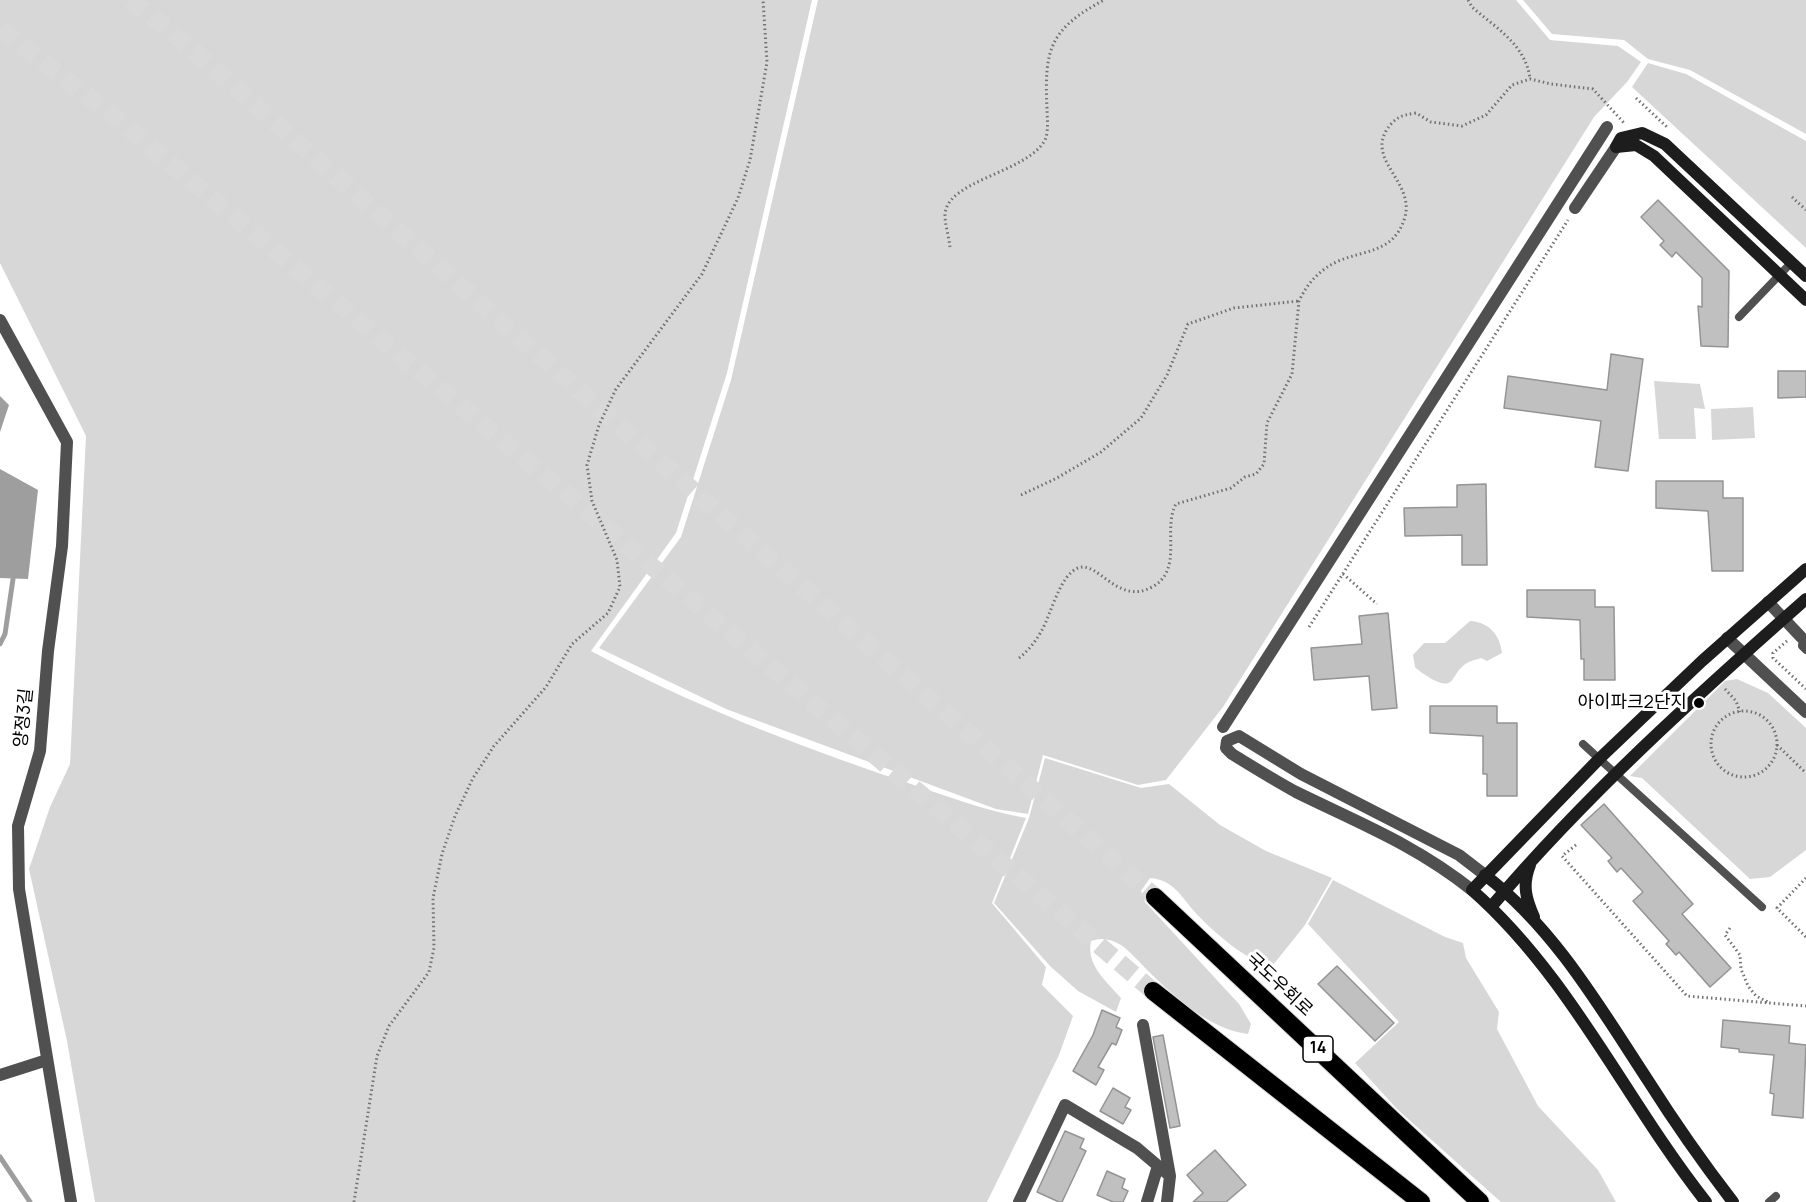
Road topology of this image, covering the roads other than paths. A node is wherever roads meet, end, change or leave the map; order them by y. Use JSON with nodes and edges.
{"nodes":[{"id":1,"x":1607,"y":127,"type":"dead end"},
{"id":2,"x":1616,"y":147,"type":"junction"},
{"id":3,"x":1575,"y":208,"type":"road end"},
{"id":4,"x":1791,"y":262,"type":"junction"},
{"id":5,"x":1779,"y":275,"type":"junction"},
{"id":6,"x":1806,"y":276,"type":"edge"},
{"id":7,"x":1806,"y":300,"type":"edge"},
{"id":8,"x":1739,"y":317,"type":"dead end"},
{"id":9,"x":0,"y":320,"type":"edge"},
{"id":10,"x":1806,"y":569,"type":"edge"},
{"id":11,"x":1806,"y":599,"type":"edge"},
{"id":12,"x":1768,"y":602,"type":"junction"},
{"id":13,"x":1784,"y":619,"type":"junction"},
{"id":14,"x":1727,"y":638,"type":"junction"},
{"id":15,"x":1803,"y":638,"type":"edge"},
{"id":16,"x":1806,"y":650,"type":"edge"},
{"id":17,"x":1744,"y":653,"type":"junction"},
{"id":18,"x":1806,"y":712,"type":"edge"},
{"id":19,"x":1223,"y":727,"type":"dead end"},
{"id":20,"x":1583,"y":744,"type":"dead end"},
{"id":21,"x":1599,"y":759,"type":"junction"},
{"id":22,"x":1615,"y":774,"type":"junction"},
{"id":23,"x":1533,"y":858,"type":"junction"},
{"id":24,"x":1485,"y":875,"type":"junction"},
{"id":25,"x":1472,"y":890,"type":"junction"},
{"id":26,"x":1505,"y":890,"type":"junction"},
{"id":27,"x":1155,"y":897,"type":"tunnel mouth"},
{"id":28,"x":1491,"y":907,"type":"junction"},
{"id":29,"x":1762,"y":908,"type":"dead end"},
{"id":30,"x":1536,"y":924,"type":"junction"},
{"id":31,"x":1153,"y":991,"type":"tunnel mouth"},
{"id":32,"x":1143,"y":1025,"type":"dead end"},
{"id":33,"x":47,"y":1060,"type":"junction"},
{"id":34,"x":0,"y":1075,"type":"edge"},
{"id":35,"x":1158,"y":1166,"type":"junction"},
{"id":36,"x":1170,"y":1176,"type":"junction"},
{"id":37,"x":1776,"y":1196,"type":"dead end"},
{"id":38,"x":71,"y":1202,"type":"edge"},
{"id":39,"x":1019,"y":1202,"type":"edge"},
{"id":40,"x":1147,"y":1202,"type":"edge"},
{"id":41,"x":1167,"y":1202,"type":"edge"},
{"id":42,"x":1421,"y":1202,"type":"edge"},
{"id":43,"x":1480,"y":1202,"type":"edge"},
{"id":44,"x":1706,"y":1202,"type":"edge"},
{"id":45,"x":1733,"y":1202,"type":"edge"},
{"id":46,"x":1769,"y":1202,"type":"edge"}],
"edges":[{"from":1,"to":19,"type":"street"},
{"from":2,"to":3,"type":"street"},
{"from":2,"to":4,"type":"street"},
{"from":2,"to":5,"type":"street"},
{"from":4,"to":5,"type":"lane"},
{"from":4,"to":6,"type":"street"},
{"from":5,"to":7,"type":"street"},
{"from":5,"to":8,"type":"lane"},
{"from":9,"to":33,"type":"street","name":"양정3길"},
{"from":10,"to":12,"type":"street"},
{"from":11,"to":13,"type":"street"},
{"from":12,"to":13,"type":"street"},
{"from":12,"to":14,"type":"street"},
{"from":13,"to":15,"type":"street"},
{"from":13,"to":17,"type":"street"},
{"from":14,"to":17,"type":"street"},
{"from":14,"to":21,"type":"street"},
{"from":15,"to":16,"type":"lane"},
{"from":17,"to":18,"type":"street"},
{"from":17,"to":22,"type":"street"},
{"from":20,"to":21,"type":"lane"},
{"from":21,"to":22,"type":"lane"},
{"from":21,"to":24,"type":"street"},
{"from":22,"to":23,"type":"street"},
{"from":22,"to":29,"type":"lane"},
{"from":23,"to":26,"type":"street"},
{"from":23,"to":30,"type":"street"},
{"from":24,"to":25,"type":"street"},
{"from":24,"to":25,"type":"street"},
{"from":24,"to":26,"type":"street"},
{"from":25,"to":28,"type":"street"},
{"from":26,"to":28,"type":"street"},
{"from":26,"to":30,"type":"street"},
{"from":27,"to":43,"type":"highway","name":"국도우회로","number":"14"},
{"from":28,"to":44,"type":"street"},
{"from":30,"to":45,"type":"street"},
{"from":31,"to":42,"type":"highway"},
{"from":32,"to":36,"type":"street"},
{"from":33,"to":34,"type":"street"},
{"from":33,"to":38,"type":"street","name":"양정3길"},
{"from":35,"to":36,"type":"street"},
{"from":35,"to":39,"type":"street"},
{"from":35,"to":40,"type":"street"},
{"from":36,"to":41,"type":"street"},
{"from":37,"to":46,"type":"lane"}]}
